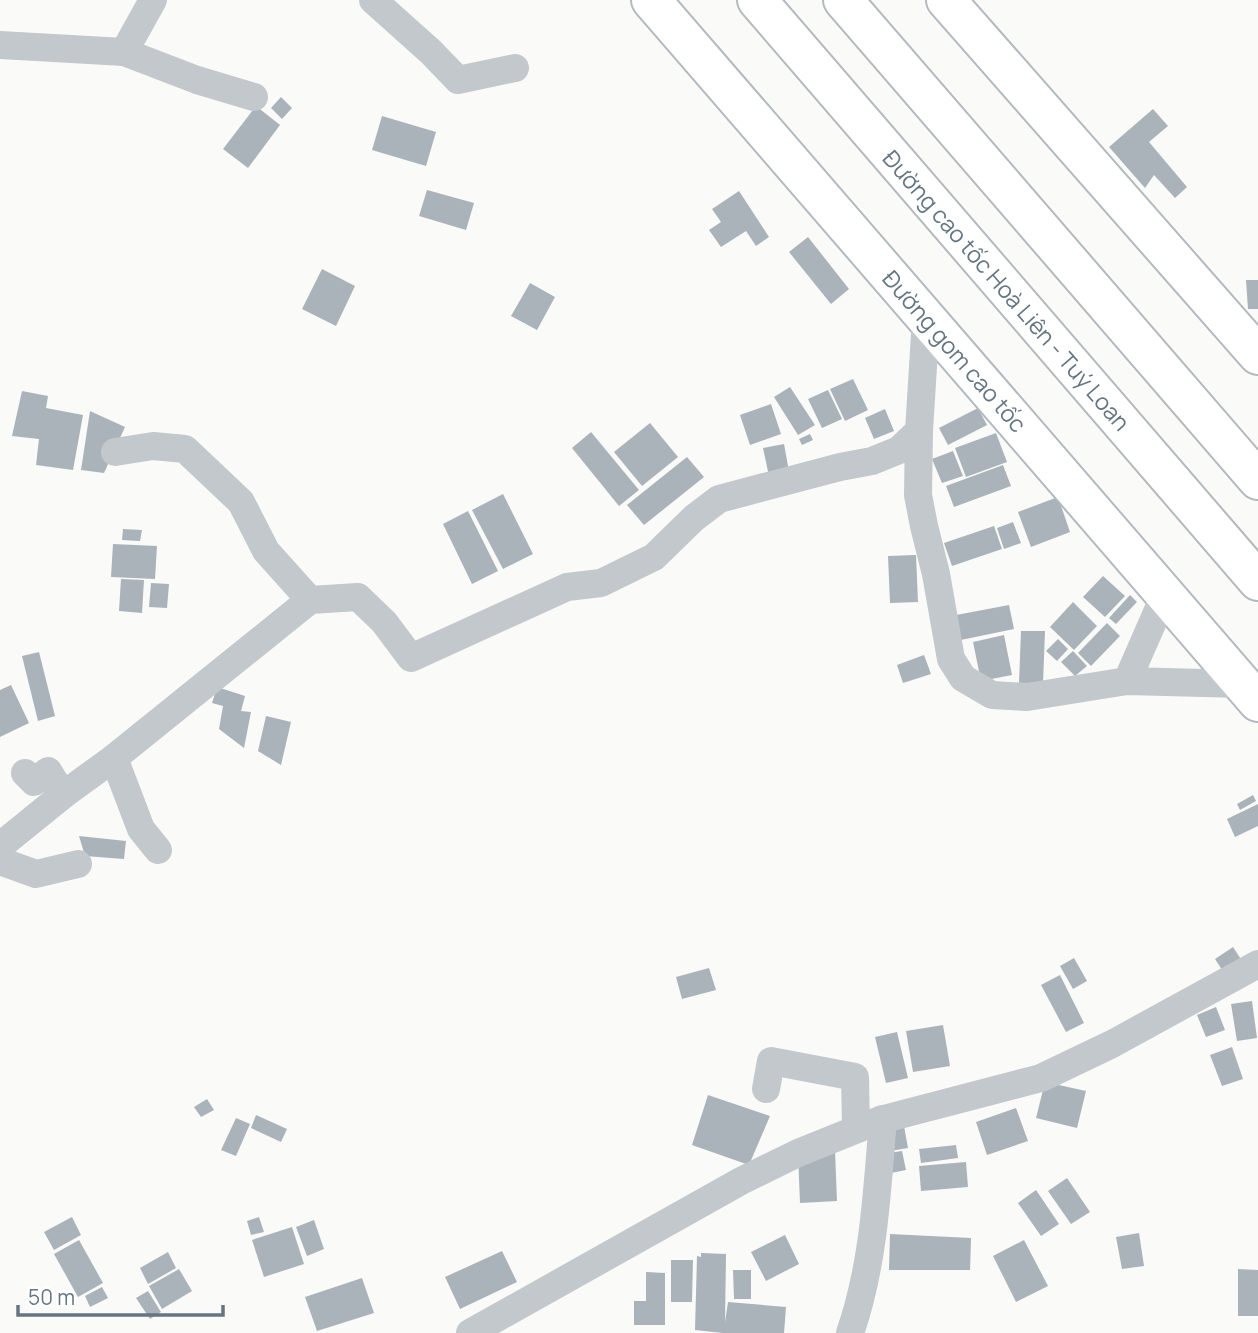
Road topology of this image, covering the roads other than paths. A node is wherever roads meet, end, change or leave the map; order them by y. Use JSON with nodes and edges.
{"nodes":[{"id":1,"x":153,"y":0,"type":"edge"},
{"id":2,"x":373,"y":0,"type":"edge"},
{"id":3,"x":651,"y":0,"type":"edge"},
{"id":4,"x":757,"y":0,"type":"edge"},
{"id":5,"x":843,"y":0,"type":"edge"},
{"id":6,"x":956,"y":5,"type":"edge"},
{"id":7,"x":0,"y":46,"type":"edge"},
{"id":8,"x":124,"y":52,"type":"junction"},
{"id":9,"x":515,"y":68,"type":"dead end"},
{"id":10,"x":254,"y":97,"type":"dead end"},
{"id":11,"x":926,"y":318,"type":"junction"},
{"id":12,"x":1258,"y":355,"type":"edge"},
{"id":13,"x":919,"y":431,"type":"junction"},
{"id":14,"x":116,"y":452,"type":"dead end"},
{"id":15,"x":1258,"y":480,"type":"edge"},
{"id":16,"x":1258,"y":580,"type":"edge"},
{"id":17,"x":1165,"y":594,"type":"junction"},
{"id":18,"x":310,"y":600,"type":"junction"},
{"id":19,"x":1128,"y":681,"type":"junction"},
{"id":20,"x":1250,"y":693,"type":"edge"},
{"id":21,"x":114,"y":758,"type":"junction"},
{"id":22,"x":25,"y":773,"type":"dead end"},
{"id":23,"x":63,"y":795,"type":"junction"},
{"id":24,"x":0,"y":846,"type":"edge"},
{"id":25,"x":158,"y":850,"type":"dead end"},
{"id":26,"x":0,"y":862,"type":"edge"},
{"id":27,"x":78,"y":864,"type":"dead end"},
{"id":28,"x":1258,"y":964,"type":"edge"},
{"id":29,"x":766,"y":1089,"type":"dead end"},
{"id":30,"x":883,"y":1119,"type":"junction"},
{"id":31,"x":856,"y":1129,"type":"junction"},
{"id":32,"x":470,"y":1333,"type":"edge"},
{"id":33,"x":850,"y":1333,"type":"edge"}],
"edges":[{"from":1,"to":8,"type":"street"},
{"from":2,"to":9,"type":"street"},
{"from":3,"to":11,"type":"main road","name":"Đường gom cao tốc"},
{"from":4,"to":16,"type":"main road","name":"Đường cao tốc Hoà Liên - Tuý Loan"},
{"from":5,"to":15,"type":"main road"},
{"from":6,"to":12,"type":"main road"},
{"from":7,"to":8,"type":"street"},
{"from":8,"to":10,"type":"street"},
{"from":11,"to":13,"type":"street"},
{"from":11,"to":17,"type":"main road","name":"Đường gom cao tốc"},
{"from":13,"to":18,"type":"street"},
{"from":13,"to":19,"type":"street"},
{"from":14,"to":18,"type":"street"},
{"from":17,"to":19,"type":"street"},
{"from":17,"to":20,"type":"main road","name":"Đường gom cao tốc"},
{"from":18,"to":21,"type":"street"},
{"from":19,"to":20,"type":"street"},
{"from":21,"to":23,"type":"street"},
{"from":21,"to":25,"type":"street"},
{"from":22,"to":23,"type":"street"},
{"from":23,"to":24,"type":"street"},
{"from":26,"to":27,"type":"street"},
{"from":28,"to":30,"type":"street"},
{"from":29,"to":31,"type":"street"},
{"from":30,"to":31,"type":"street"},
{"from":30,"to":33,"type":"street"},
{"from":31,"to":32,"type":"street"}]}
